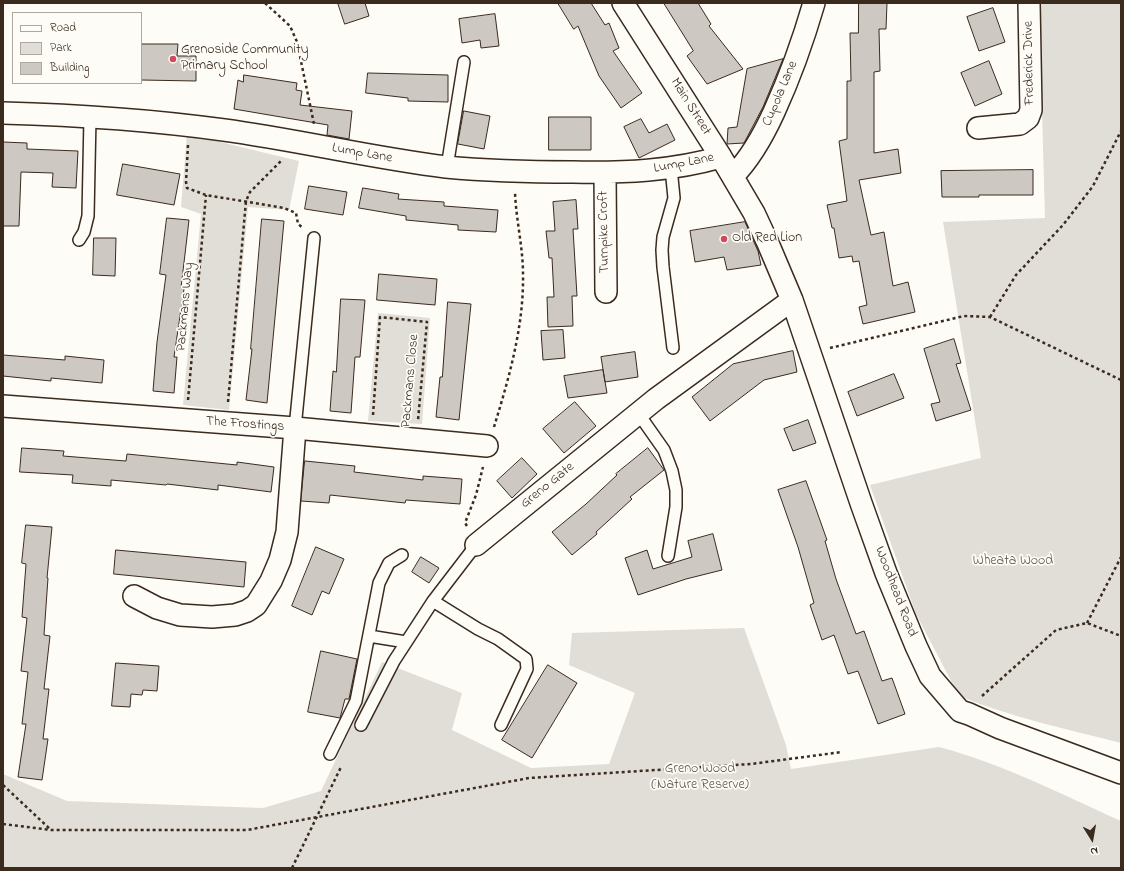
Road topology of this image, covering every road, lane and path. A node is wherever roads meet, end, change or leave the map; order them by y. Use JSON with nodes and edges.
{"nodes":[{"id":1,"x":265,"y":3,"type":"edge"},
{"id":2,"x":623,"y":3,"type":"edge"},
{"id":3,"x":814,"y":3,"type":"edge"},
{"id":4,"x":1029,"y":3,"type":"edge"},
{"id":5,"x":464,"y":62,"type":"dead end"},
{"id":6,"x":3,"y":114,"type":"edge"},
{"id":7,"x":90,"y":117,"type":"junction"},
{"id":8,"x":190,"y":126,"type":"junction"},
{"id":9,"x":978,"y":128,"type":"dead end"},
{"id":10,"x":1121,"y":131,"type":"edge"},
{"id":11,"x":293,"y":141,"type":"junction"},
{"id":12,"x":318,"y":146,"type":"junction"},
{"id":13,"x":721,"y":157,"type":"junction"},
{"id":14,"x":447,"y":167,"type":"junction"},
{"id":15,"x":671,"y":168,"type":"junction"},
{"id":16,"x":515,"y":172,"type":"junction"},
{"id":17,"x":605,"y":173,"type":"junction"},
{"id":18,"x":733,"y":176,"type":"junction"},
{"id":19,"x":206,"y":195,"type":"junction"},
{"id":20,"x":246,"y":201,"type":"junction"},
{"id":21,"x":314,"y":238,"type":"joint"},
{"id":22,"x":79,"y":240,"type":"dead end"},
{"id":23,"x":606,"y":292,"type":"dead end"},
{"id":24,"x":792,"y":300,"type":"junction"},
{"id":25,"x":990,"y":317,"type":"junction"},
{"id":26,"x":673,"y":348,"type":"dead end"},
{"id":27,"x":810,"y":353,"type":"junction"},
{"id":28,"x":1121,"y":380,"type":"edge"},
{"id":29,"x":3,"y":406,"type":"edge"},
{"id":30,"x":638,"y":413,"type":"junction"},
{"id":31,"x":187,"y":421,"type":"junction"},
{"id":32,"x":226,"y":423,"type":"junction"},
{"id":33,"x":295,"y":428,"type":"junction"},
{"id":34,"x":371,"y":436,"type":"junction"},
{"id":35,"x":416,"y":439,"type":"junction"},
{"id":36,"x":487,"y":446,"type":"junction"},
{"id":37,"x":476,"y":545,"type":"junction"},
{"id":38,"x":402,"y":555,"type":"dead end"},
{"id":39,"x":668,"y":556,"type":"dead end"},
{"id":40,"x":1121,"y":557,"type":"edge"},
{"id":41,"x":134,"y":596,"type":"dead end"},
{"id":42,"x":433,"y":601,"type":"junction"},
{"id":43,"x":1087,"y":623,"type":"junction"},
{"id":44,"x":369,"y":636,"type":"junction"},
{"id":45,"x":1121,"y":636,"type":"edge"},
{"id":46,"x":406,"y":642,"type":"junction"},
{"id":47,"x":960,"y":711,"type":"junction"},
{"id":48,"x":361,"y":725,"type":"dead end"},
{"id":49,"x":501,"y":725,"type":"dead end"},
{"id":50,"x":842,"y":752,"type":"dead end"},
{"id":51,"x":330,"y":754,"type":"dead end"},
{"id":52,"x":344,"y":760,"type":"dead end"},
{"id":53,"x":1121,"y":772,"type":"edge"},
{"id":54,"x":3,"y":785,"type":"edge"},
{"id":55,"x":318,"y":816,"type":"junction"},
{"id":56,"x":3,"y":824,"type":"edge"},
{"id":57,"x":51,"y":830,"type":"junction"},
{"id":58,"x":292,"y":868,"type":"edge"}],
"edges":[{"from":1,"to":12,"type":"path"},
{"from":2,"to":13,"type":"street","name":"Main Street"},
{"from":3,"to":18,"type":"street","name":"Cupola Lane"},
{"from":4,"to":9,"type":"street","name":"Frederick Drive"},
{"from":5,"to":14,"type":"lane"},
{"from":6,"to":7,"type":"street","name":"Lump Lane"},
{"from":7,"to":8,"type":"street","name":"Lump Lane"},
{"from":7,"to":22,"type":"lane"},
{"from":8,"to":11,"type":"street","name":"Lump Lane"},
{"from":8,"to":19,"type":"path"},
{"from":10,"to":25,"type":"path"},
{"from":11,"to":12,"type":"street","name":"Lump Lane"},
{"from":11,"to":20,"type":"path"},
{"from":12,"to":14,"type":"street","name":"Lump Lane"},
{"from":13,"to":15,"type":"street","name":"Lump Lane"},
{"from":13,"to":18,"type":"street","name":"Main Street"},
{"from":14,"to":16,"type":"street","name":"Lump Lane"},
{"from":15,"to":17,"type":"street","name":"Lump Lane"},
{"from":15,"to":26,"type":"lane"},
{"from":16,"to":17,"type":"street","name":"Lump Lane"},
{"from":16,"to":36,"type":"path"},
{"from":17,"to":23,"type":"street","name":"Turnpike Croft"},
{"from":18,"to":24,"type":"street","name":"Main Street"},
{"from":19,"to":20,"type":"path"},
{"from":19,"to":31,"type":"path","name":"Packmans Way"},
{"from":20,"to":21,"type":"path"},
{"from":20,"to":32,"type":"path"},
{"from":21,"to":33,"type":"lane"},
{"from":24,"to":27,"type":"street","name":"Woodhead Road"},
{"from":24,"to":30,"type":"street","name":"Greno Gate"},
{"from":25,"to":27,"type":"path"},
{"from":25,"to":28,"type":"path"},
{"from":27,"to":47,"type":"street","name":"Woodhead Road"},
{"from":29,"to":31,"type":"street","name":"The Frostings"},
{"from":30,"to":37,"type":"street","name":"Greno Gate"},
{"from":30,"to":39,"type":"lane"},
{"from":31,"to":32,"type":"street","name":"The Frostings"},
{"from":32,"to":33,"type":"street","name":"The Frostings"},
{"from":33,"to":34,"type":"street","name":"The Frostings"},
{"from":33,"to":41,"type":"street"},
{"from":34,"to":35,"type":"street","name":"The Frostings"},
{"from":34,"to":35,"type":"path","name":"Packmans Close"},
{"from":35,"to":36,"type":"street","name":"The Frostings"},
{"from":36,"to":37,"type":"path"},
{"from":37,"to":42,"type":"lane","name":"Greno Gate"},
{"from":38,"to":44,"type":"lane"},
{"from":40,"to":43,"type":"path"},
{"from":42,"to":46,"type":"lane","name":"Greno Gate"},
{"from":42,"to":49,"type":"lane"},
{"from":43,"to":45,"type":"path"},
{"from":43,"to":47,"type":"path"},
{"from":44,"to":46,"type":"lane"},
{"from":44,"to":51,"type":"lane"},
{"from":46,"to":48,"type":"lane","name":"Greno Gate"},
{"from":47,"to":53,"type":"street","name":"Woodhead Road"},
{"from":50,"to":55,"type":"path"},
{"from":52,"to":55,"type":"path"},
{"from":54,"to":57,"type":"path"},
{"from":55,"to":57,"type":"path"},
{"from":55,"to":58,"type":"path"},
{"from":56,"to":57,"type":"path"}]}
